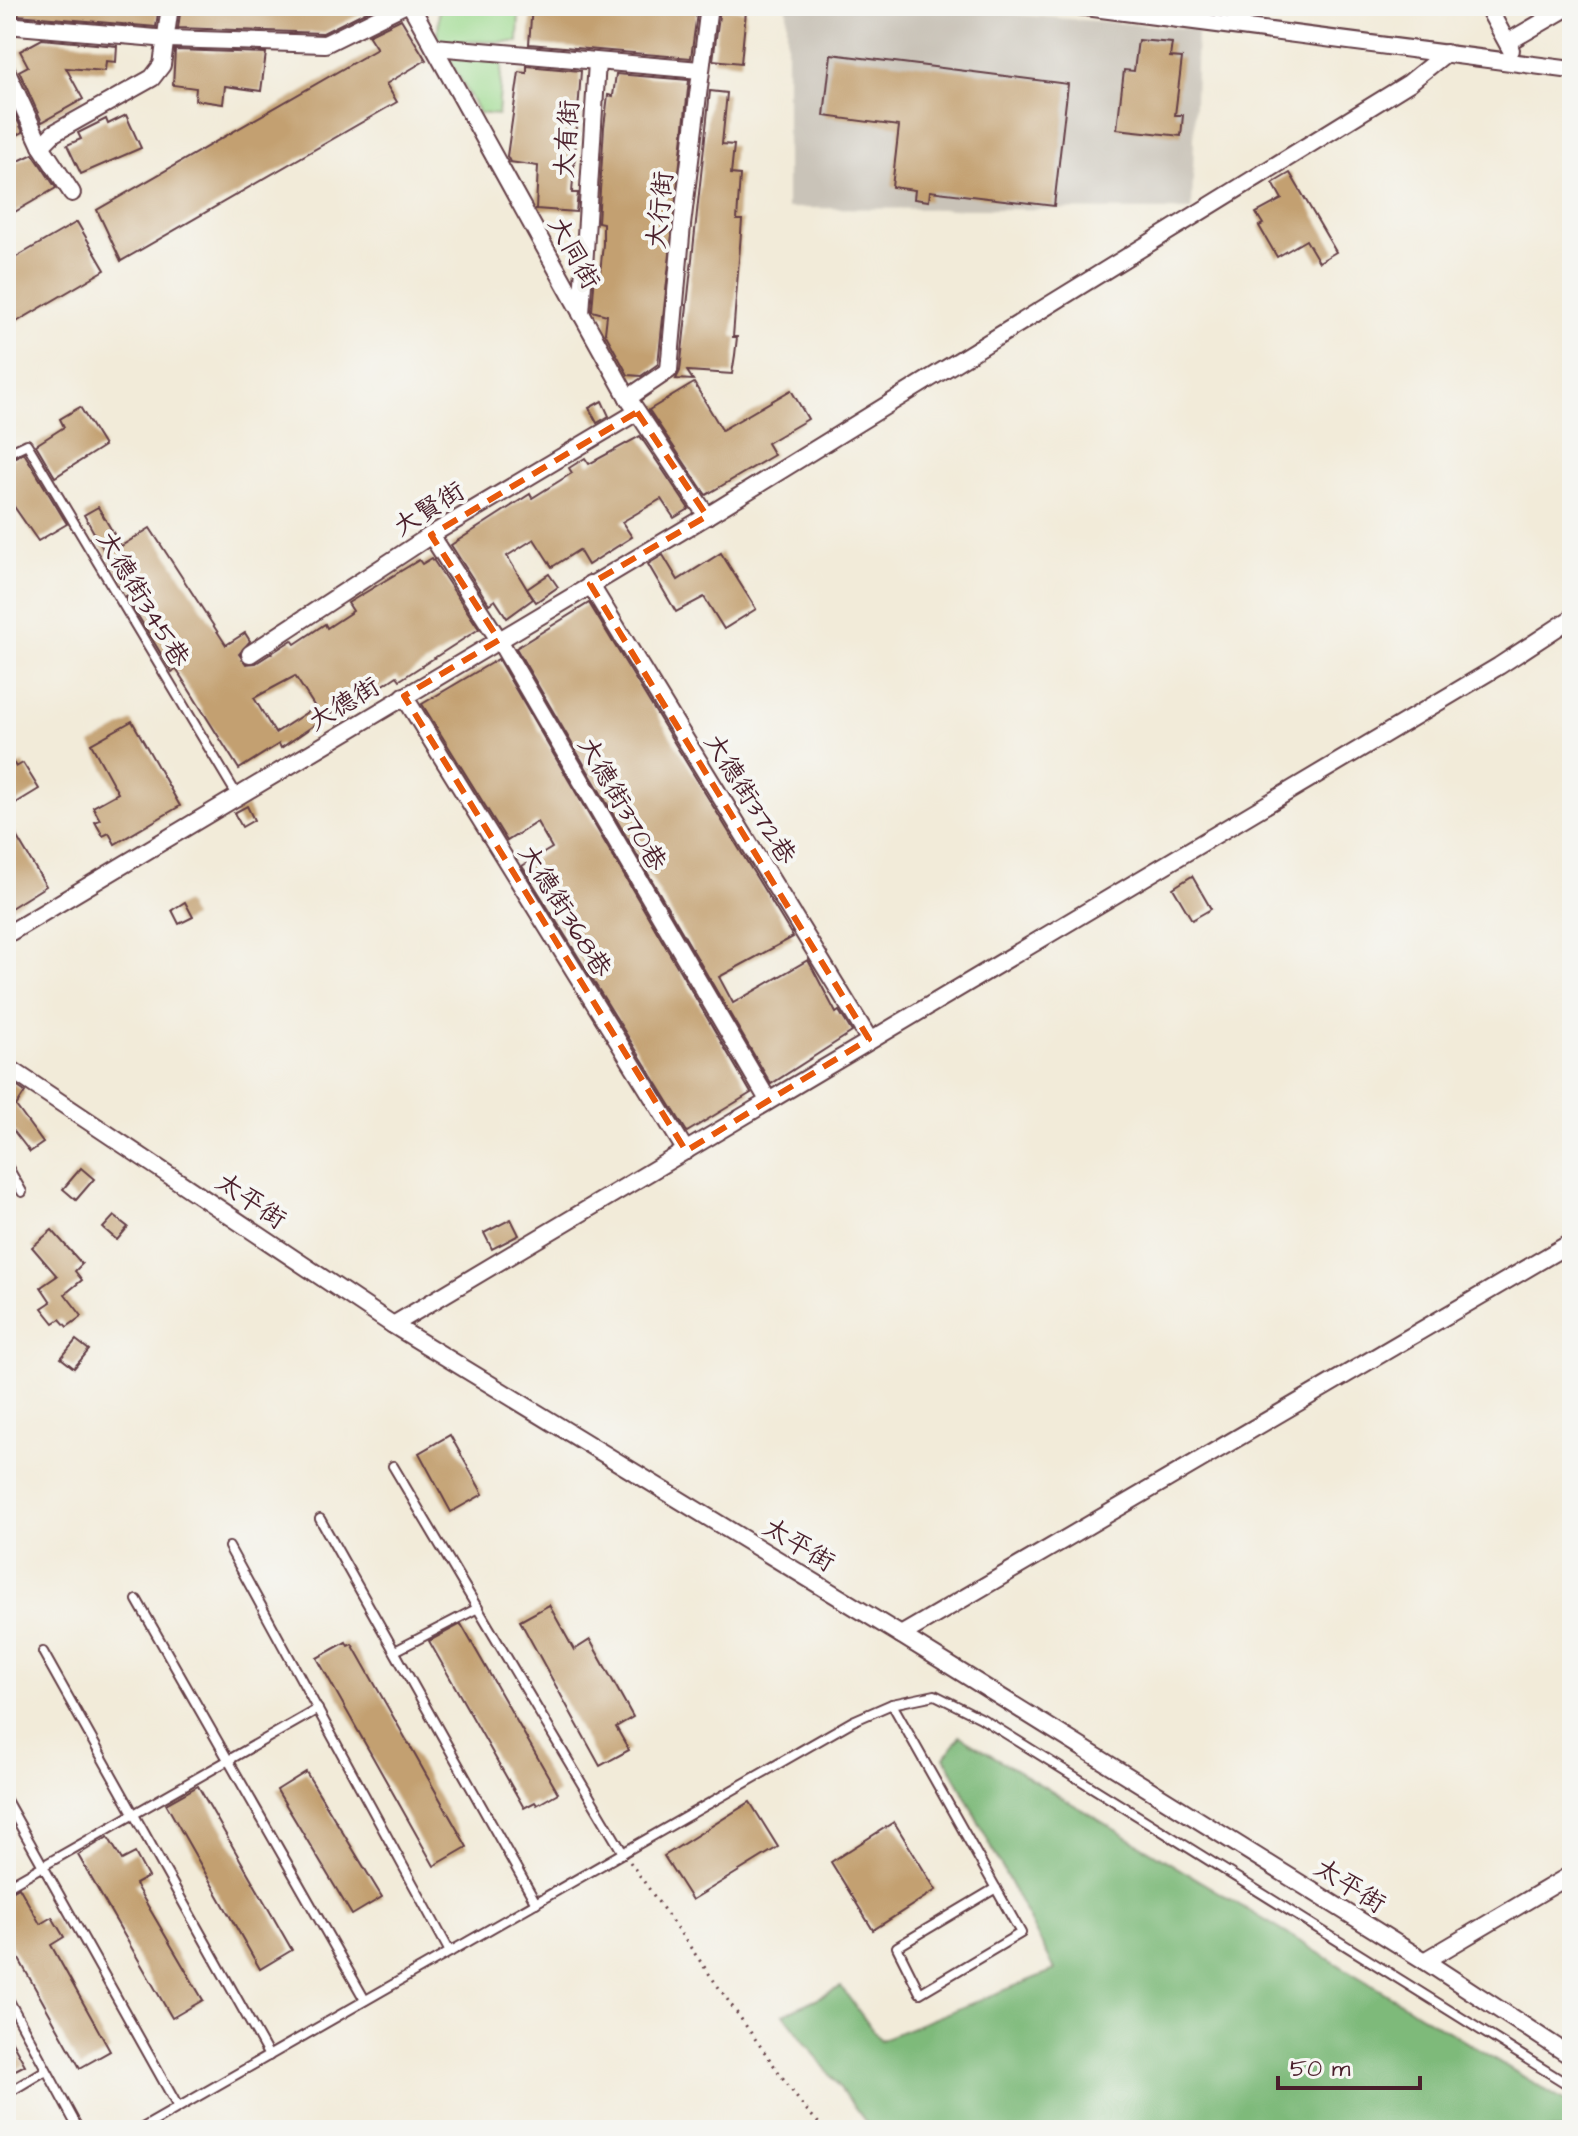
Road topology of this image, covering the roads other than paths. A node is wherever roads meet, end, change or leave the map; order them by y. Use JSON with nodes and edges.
{"nodes":[{"id":1,"x":170,"y":6,"type":"edge"},
{"id":2,"x":402,"y":6,"type":"edge"},
{"id":3,"x":411,"y":6,"type":"edge"},
{"id":4,"x":709,"y":6,"type":"edge"},
{"id":5,"x":1078,"y":6,"type":"edge"},
{"id":6,"x":1487,"y":6,"type":"edge"},
{"id":7,"x":1570,"y":6,"type":"edge"},
{"id":8,"x":6,"y":25,"type":"edge"},
{"id":9,"x":168,"y":39,"type":"junction"},
{"id":10,"x":1508,"y":42,"type":"junction"},
{"id":11,"x":435,"y":47,"type":"junction"},
{"id":12,"x":1446,"y":53,"type":"junction"},
{"id":13,"x":597,"y":62,"type":"junction"},
{"id":14,"x":1517,"y":65,"type":"junction"},
{"id":15,"x":6,"y":70,"type":"edge"},
{"id":16,"x":700,"y":70,"type":"junction"},
{"id":17,"x":1572,"y":70,"type":"edge"},
{"id":18,"x":41,"y":146,"type":"junction"},
{"id":19,"x":72,"y":193,"type":"dead end"},
{"id":20,"x":581,"y":316,"type":"junction"},
{"id":21,"x":633,"y":405,"type":"junction"},
{"id":22,"x":6,"y":454,"type":"edge"},
{"id":23,"x":707,"y":516,"type":"junction"},
{"id":24,"x":431,"y":535,"type":"junction"},
{"id":25,"x":590,"y":584,"type":"junction"},
{"id":26,"x":1572,"y":618,"type":"edge"},
{"id":27,"x":499,"y":640,"type":"junction"},
{"id":28,"x":250,"y":654,"type":"dead end"},
{"id":29,"x":404,"y":696,"type":"junction"},
{"id":30,"x":237,"y":795,"type":"junction"},
{"id":31,"x":6,"y":935,"type":"edge"},
{"id":32,"x":869,"y":1039,"type":"junction"},
{"id":33,"x":6,"y":1066,"type":"edge"},
{"id":34,"x":768,"y":1100,"type":"junction"},
{"id":35,"x":686,"y":1151,"type":"junction"},
{"id":36,"x":6,"y":1164,"type":"edge"},
{"id":37,"x":22,"y":1192,"type":"dead end"},
{"id":38,"x":1572,"y":1242,"type":"edge"},
{"id":39,"x":393,"y":1325,"type":"junction"},
{"id":40,"x":393,"y":1466,"type":"dead end"},
{"id":41,"x":320,"y":1519,"type":"dead end"},
{"id":42,"x":229,"y":1547,"type":"dead end"},
{"id":43,"x":137,"y":1600,"type":"dead end"},
{"id":44,"x":478,"y":1608,"type":"junction"},
{"id":45,"x":901,"y":1635,"type":"junction"},
{"id":46,"x":395,"y":1651,"type":"junction"},
{"id":47,"x":43,"y":1652,"type":"dead end"},
{"id":48,"x":892,"y":1704,"type":"junction"},
{"id":49,"x":318,"y":1709,"type":"junction"},
{"id":50,"x":229,"y":1760,"type":"junction"},
{"id":51,"x":6,"y":1800,"type":"edge"},
{"id":52,"x":134,"y":1814,"type":"junction"},
{"id":53,"x":623,"y":1853,"type":"junction"},
{"id":54,"x":43,"y":1866,"type":"junction"},
{"id":55,"x":1572,"y":1874,"type":"edge"},
{"id":56,"x":6,"y":1887,"type":"edge"},
{"id":57,"x":996,"y":1888,"type":"junction"},
{"id":58,"x":536,"y":1903,"type":"junction"},
{"id":59,"x":450,"y":1952,"type":"junction"},
{"id":60,"x":1425,"y":1961,"type":"junction"},
{"id":61,"x":6,"y":1995,"type":"edge"},
{"id":62,"x":365,"y":2000,"type":"junction"},
{"id":63,"x":269,"y":2056,"type":"junction"},
{"id":64,"x":1572,"y":2057,"type":"edge"},
{"id":65,"x":46,"y":2070,"type":"junction"},
{"id":66,"x":1572,"y":2087,"type":"edge"},
{"id":67,"x":6,"y":2094,"type":"edge"},
{"id":68,"x":178,"y":2107,"type":"junction"},
{"id":69,"x":79,"y":2130,"type":"edge"},
{"id":70,"x":139,"y":2130,"type":"edge"}],
"edges":[{"from":1,"to":9,"type":"street"},
{"from":2,"to":9,"type":"street"},
{"from":3,"to":11,"type":"street","name":"大同街"},
{"from":4,"to":16,"type":"street","name":"大行街"},
{"from":5,"to":12,"type":"street"},
{"from":6,"to":10,"type":"street"},
{"from":7,"to":10,"type":"street"},
{"from":8,"to":9,"type":"street"},
{"from":9,"to":18,"type":"street"},
{"from":10,"to":14,"type":"street"},
{"from":11,"to":13,"type":"street"},
{"from":11,"to":20,"type":"street","name":"大同街"},
{"from":12,"to":14,"type":"street"},
{"from":12,"to":23,"type":"street","name":"大德街"},
{"from":13,"to":16,"type":"street"},
{"from":13,"to":20,"type":"street","name":"大有街"},
{"from":14,"to":17,"type":"street"},
{"from":15,"to":18,"type":"street"},
{"from":16,"to":21,"type":"street","name":"大行街"},
{"from":18,"to":19,"type":"street"},
{"from":20,"to":21,"type":"street","name":"大同街"},
{"from":21,"to":23,"type":"street","name":"大同街"},
{"from":21,"to":24,"type":"street","name":"大賢街"},
{"from":22,"to":30,"type":"lane","name":"大德街345巷"},
{"from":23,"to":25,"type":"street","name":"大德街"},
{"from":24,"to":27,"type":"street","name":"大德街370巷"},
{"from":24,"to":28,"type":"street","name":"大賢街"},
{"from":25,"to":27,"type":"street","name":"大德街"},
{"from":25,"to":32,"type":"street","name":"大德街372巷"},
{"from":26,"to":32,"type":"street"},
{"from":27,"to":29,"type":"street","name":"大德街"},
{"from":27,"to":34,"type":"street","name":"大德街370巷"},
{"from":29,"to":30,"type":"street","name":"大德街"},
{"from":29,"to":35,"type":"street","name":"大德街368巷"},
{"from":30,"to":31,"type":"street","name":"大德街"},
{"from":32,"to":34,"type":"street"},
{"from":33,"to":39,"type":"street","name":"太平街"},
{"from":34,"to":35,"type":"street"},
{"from":35,"to":39,"type":"street"},
{"from":36,"to":37,"type":"lane"},
{"from":38,"to":45,"type":"street"},
{"from":39,"to":45,"type":"street","name":"太平街"},
{"from":40,"to":44,"type":"lane"},
{"from":41,"to":46,"type":"lane"},
{"from":42,"to":49,"type":"lane"},
{"from":43,"to":50,"type":"lane"},
{"from":44,"to":46,"type":"lane"},
{"from":44,"to":53,"type":"lane"},
{"from":45,"to":60,"type":"street","name":"太平街"},
{"from":46,"to":58,"type":"lane"},
{"from":47,"to":52,"type":"lane"},
{"from":48,"to":53,"type":"lane"},
{"from":48,"to":57,"type":"lane"},
{"from":48,"to":66,"type":"lane"},
{"from":49,"to":50,"type":"lane"},
{"from":49,"to":59,"type":"lane"},
{"from":50,"to":52,"type":"lane"},
{"from":50,"to":62,"type":"lane"},
{"from":51,"to":54,"type":"lane"},
{"from":52,"to":54,"type":"lane"},
{"from":52,"to":63,"type":"lane"},
{"from":53,"to":58,"type":"lane"},
{"from":54,"to":56,"type":"lane"},
{"from":54,"to":68,"type":"lane"},
{"from":55,"to":60,"type":"street"},
{"from":57,"to":57,"type":"lane"},
{"from":58,"to":59,"type":"lane"},
{"from":59,"to":62,"type":"lane"},
{"from":60,"to":64,"type":"street","name":"太平街"},
{"from":61,"to":65,"type":"lane"},
{"from":62,"to":63,"type":"lane"},
{"from":63,"to":68,"type":"lane"},
{"from":65,"to":67,"type":"lane"},
{"from":65,"to":69,"type":"lane"},
{"from":68,"to":70,"type":"lane"}]}
